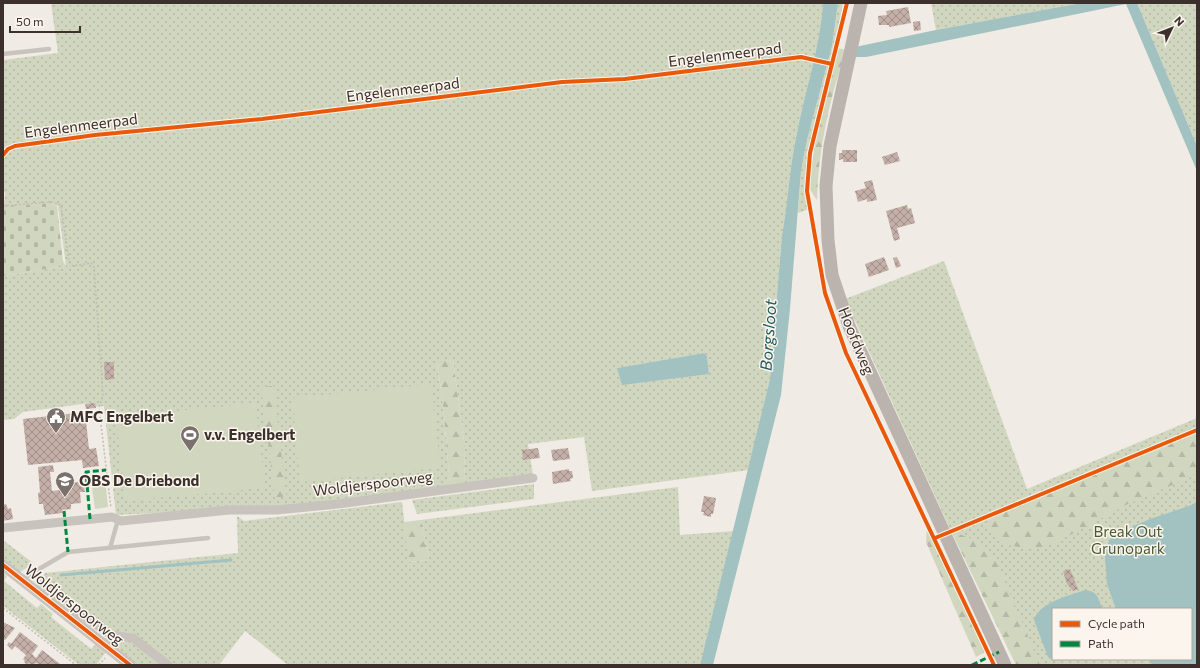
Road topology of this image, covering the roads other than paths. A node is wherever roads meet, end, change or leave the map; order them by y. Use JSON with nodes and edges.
{"nodes":[{"id":1,"x":861,"y":3,"type":"edge"},
{"id":2,"x":49,"y":49,"type":"dead end"},
{"id":3,"x":3,"y":54,"type":"edge"},
{"id":4,"x":533,"y":478,"type":"dead end"},
{"id":5,"x":115,"y":518,"type":"junction"},
{"id":6,"x":3,"y":528,"type":"edge"},
{"id":7,"x":208,"y":538,"type":"dead end"},
{"id":8,"x":110,"y":548,"type":"junction"},
{"id":9,"x":3,"y":565,"type":"edge"},
{"id":10,"x":22,"y":579,"type":"junction"},
{"id":11,"x":71,"y":618,"type":"junction"},
{"id":12,"x":130,"y":665,"type":"edge"},
{"id":13,"x":168,"y":665,"type":"edge"},
{"id":14,"x":1005,"y":665,"type":"edge"}],
"edges":[{"from":1,"to":14,"type":"main road","name":"Hoofdweg"},
{"from":2,"to":3,"type":"lane"},
{"from":4,"to":5,"type":"street","name":"Woldjerspoorweg"},
{"from":5,"to":6,"type":"street","name":"Woldjerspoorweg"},
{"from":5,"to":8,"type":"lane"},
{"from":7,"to":8,"type":"lane"},
{"from":8,"to":10,"type":"lane"},
{"from":9,"to":10,"type":"street","name":"Woldjerspoorweg"},
{"from":10,"to":11,"type":"street","name":"Woldjerspoorweg"},
{"from":11,"to":12,"type":"street","name":"Woldjerspoorweg"},
{"from":11,"to":13,"type":"street","name":"Woldjerspoorweg"}]}
